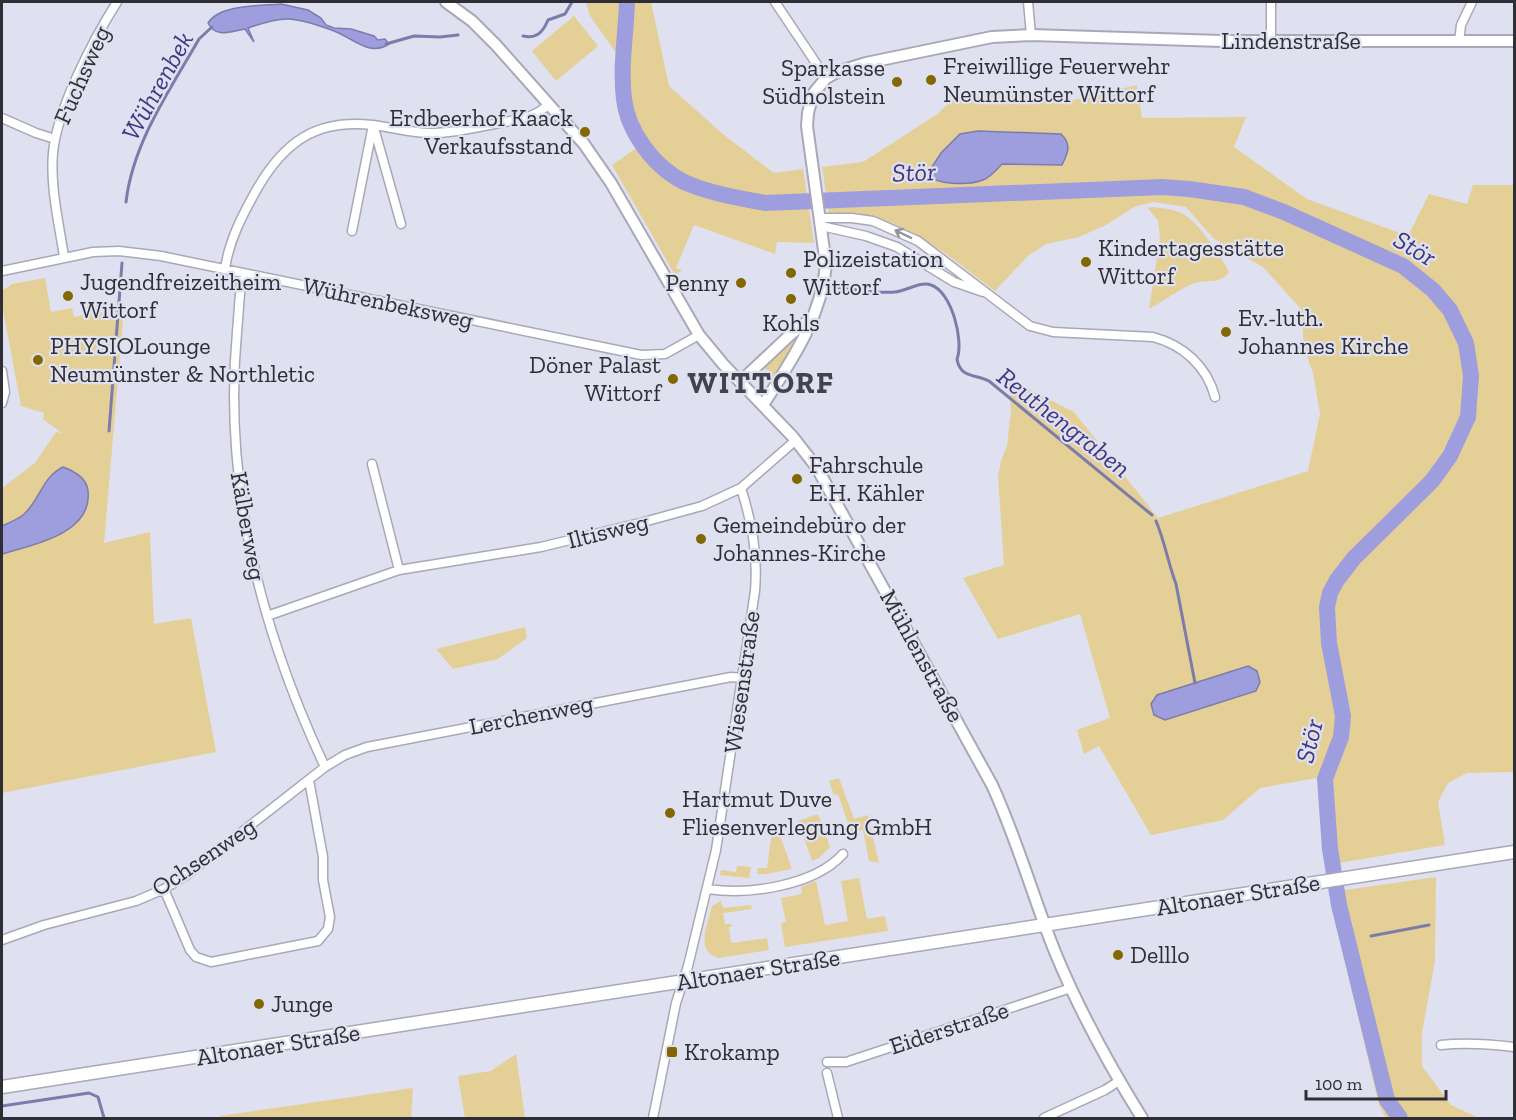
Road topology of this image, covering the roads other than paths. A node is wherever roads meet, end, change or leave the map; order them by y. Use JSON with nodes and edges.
{"nodes":[{"id":1,"x":117,"y":2,"type":"edge"},
{"id":2,"x":446,"y":2,"type":"edge"},
{"id":3,"x":775,"y":2,"type":"edge"},
{"id":4,"x":1028,"y":2,"type":"edge"},
{"id":5,"x":1271,"y":2,"type":"edge"},
{"id":6,"x":1473,"y":2,"type":"edge"},
{"id":7,"x":1031,"y":35,"type":"junction"},
{"id":8,"x":1270,"y":41,"type":"junction"},
{"id":9,"x":1515,"y":41,"type":"edge"},
{"id":10,"x":1460,"y":42,"type":"junction"},
{"id":11,"x":826,"y":78,"type":"junction"},
{"id":12,"x":549,"y":104,"type":"junction"},
{"id":13,"x":2,"y":118,"type":"edge"},
{"id":14,"x":373,"y":125,"type":"junction"},
{"id":15,"x":55,"y":139,"type":"junction"},
{"id":16,"x":820,"y":219,"type":"junction"},
{"id":17,"x":401,"y":224,"type":"dead end"},
{"id":18,"x":352,"y":231,"type":"dead end"},
{"id":19,"x":64,"y":257,"type":"junction"},
{"id":20,"x":225,"y":269,"type":"junction"},
{"id":21,"x":2,"y":272,"type":"edge"},
{"id":22,"x":243,"y":273,"type":"junction"},
{"id":23,"x":984,"y":293,"type":"junction"},
{"id":24,"x":815,"y":316,"type":"junction"},
{"id":25,"x":699,"y":335,"type":"junction"},
{"id":26,"x":2,"y":371,"type":"edge"},
{"id":27,"x":740,"y":382,"type":"junction"},
{"id":28,"x":1215,"y":397,"type":"dead end"},
{"id":29,"x":2,"y":404,"type":"edge"},
{"id":30,"x":764,"y":405,"type":"junction"},
{"id":31,"x":796,"y":440,"type":"junction"},
{"id":32,"x":372,"y":464,"type":"dead end"},
{"id":33,"x":741,"y":488,"type":"junction"},
{"id":34,"x":399,"y":570,"type":"junction"},
{"id":35,"x":267,"y":616,"type":"junction"},
{"id":36,"x":742,"y":678,"type":"junction"},
{"id":37,"x":325,"y":767,"type":"junction"},
{"id":38,"x":309,"y":780,"type":"junction"},
{"id":39,"x":1515,"y":852,"type":"edge"},
{"id":40,"x":843,"y":854,"type":"dead end"},
{"id":41,"x":164,"y":889,"type":"junction"},
{"id":42,"x":708,"y":889,"type":"junction"},
{"id":43,"x":1046,"y":925,"type":"junction"},
{"id":44,"x":2,"y":940,"type":"edge"},
{"id":45,"x":683,"y":982,"type":"junction"},
{"id":46,"x":1071,"y":988,"type":"junction"},
{"id":47,"x":1441,"y":1045,"type":"dead end"},
{"id":48,"x":1515,"y":1047,"type":"edge"},
{"id":49,"x":827,"y":1062,"type":"dead end"},
{"id":50,"x":826,"y":1074,"type":"dead end"},
{"id":51,"x":1119,"y":1081,"type":"junction"},
{"id":52,"x":2,"y":1087,"type":"edge"},
{"id":53,"x":653,"y":1119,"type":"edge"},
{"id":54,"x":838,"y":1119,"type":"edge"},
{"id":55,"x":1044,"y":1119,"type":"edge"},
{"id":56,"x":1142,"y":1119,"type":"edge"}],
"edges":[{"from":1,"to":15,"type":"street","name":"Fuchsweg"},
{"from":2,"to":12,"type":"street","name":"Mühlenstraße"},
{"from":3,"to":11,"type":"street"},
{"from":4,"to":7,"type":"street"},
{"from":5,"to":8,"type":"street"},
{"from":6,"to":10,"type":"street"},
{"from":7,"to":8,"type":"street","name":"Lindenstraße"},
{"from":7,"to":11,"type":"street"},
{"from":8,"to":10,"type":"street","name":"Lindenstraße"},
{"from":9,"to":10,"type":"street","name":"Lindenstraße"},
{"from":11,"to":16,"type":"street"},
{"from":12,"to":14,"type":"street"},
{"from":12,"to":25,"type":"street","name":"Mühlenstraße"},
{"from":13,"to":15,"type":"street"},
{"from":14,"to":17,"type":"street"},
{"from":14,"to":18,"type":"street"},
{"from":14,"to":20,"type":"street"},
{"from":15,"to":19,"type":"street","name":"Fuchsweg"},
{"from":16,"to":23,"type":"street"},
{"from":23,"to":16,"type":"street","one_way":true},
{"from":16,"to":24,"type":"street"},
{"from":19,"to":20,"type":"street","name":"Wührenbeksweg"},
{"from":19,"to":21,"type":"street","name":"Wührenbeksweg"},
{"from":20,"to":22,"type":"street","name":"Wührenbeksweg"},
{"from":22,"to":25,"type":"street","name":"Wührenbeksweg"},
{"from":22,"to":35,"type":"street","name":"Kälberweg"},
{"from":23,"to":28,"type":"street"},
{"from":24,"to":27,"type":"street"},
{"from":24,"to":30,"type":"street"},
{"from":25,"to":27,"type":"street","name":"Mühlenstraße"},
{"from":26,"to":29,"type":"street"},
{"from":27,"to":30,"type":"street","name":"Mühlenstraße"},
{"from":30,"to":31,"type":"street","name":"Mühlenstraße"},
{"from":31,"to":33,"type":"street","name":"Iltisweg"},
{"from":31,"to":43,"type":"street","name":"Mühlenstraße"},
{"from":32,"to":34,"type":"street"},
{"from":33,"to":34,"type":"street","name":"Iltisweg"},
{"from":33,"to":36,"type":"street","name":"Wiesenstraße"},
{"from":34,"to":35,"type":"street","name":"Iltisweg"},
{"from":35,"to":37,"type":"street","name":"Kälberweg"},
{"from":36,"to":37,"type":"street","name":"Lerchenweg"},
{"from":36,"to":42,"type":"street","name":"Wiesenstraße"},
{"from":37,"to":38,"type":"street","name":"Ochsenweg"},
{"from":38,"to":41,"type":"street","name":"Ochsenweg"},
{"from":38,"to":41,"type":"street"},
{"from":39,"to":43,"type":"main road","name":"Altonaer Straße"},
{"from":40,"to":42,"type":"street"},
{"from":41,"to":44,"type":"street","name":"Ochsenweg"},
{"from":42,"to":45,"type":"street","name":"Wiesenstraße"},
{"from":43,"to":45,"type":"main road","name":"Altonaer Straße"},
{"from":43,"to":46,"type":"street","name":"Mühlenstraße"},
{"from":45,"to":52,"type":"main road","name":"Altonaer Straße"},
{"from":45,"to":53,"type":"street"},
{"from":46,"to":49,"type":"street","name":"Eiderstraße"},
{"from":46,"to":51,"type":"street","name":"Mühlenstraße"},
{"from":47,"to":48,"type":"street"},
{"from":50,"to":54,"type":"street"},
{"from":51,"to":55,"type":"street"},
{"from":51,"to":56,"type":"street","name":"Mühlenstraße"}]}
